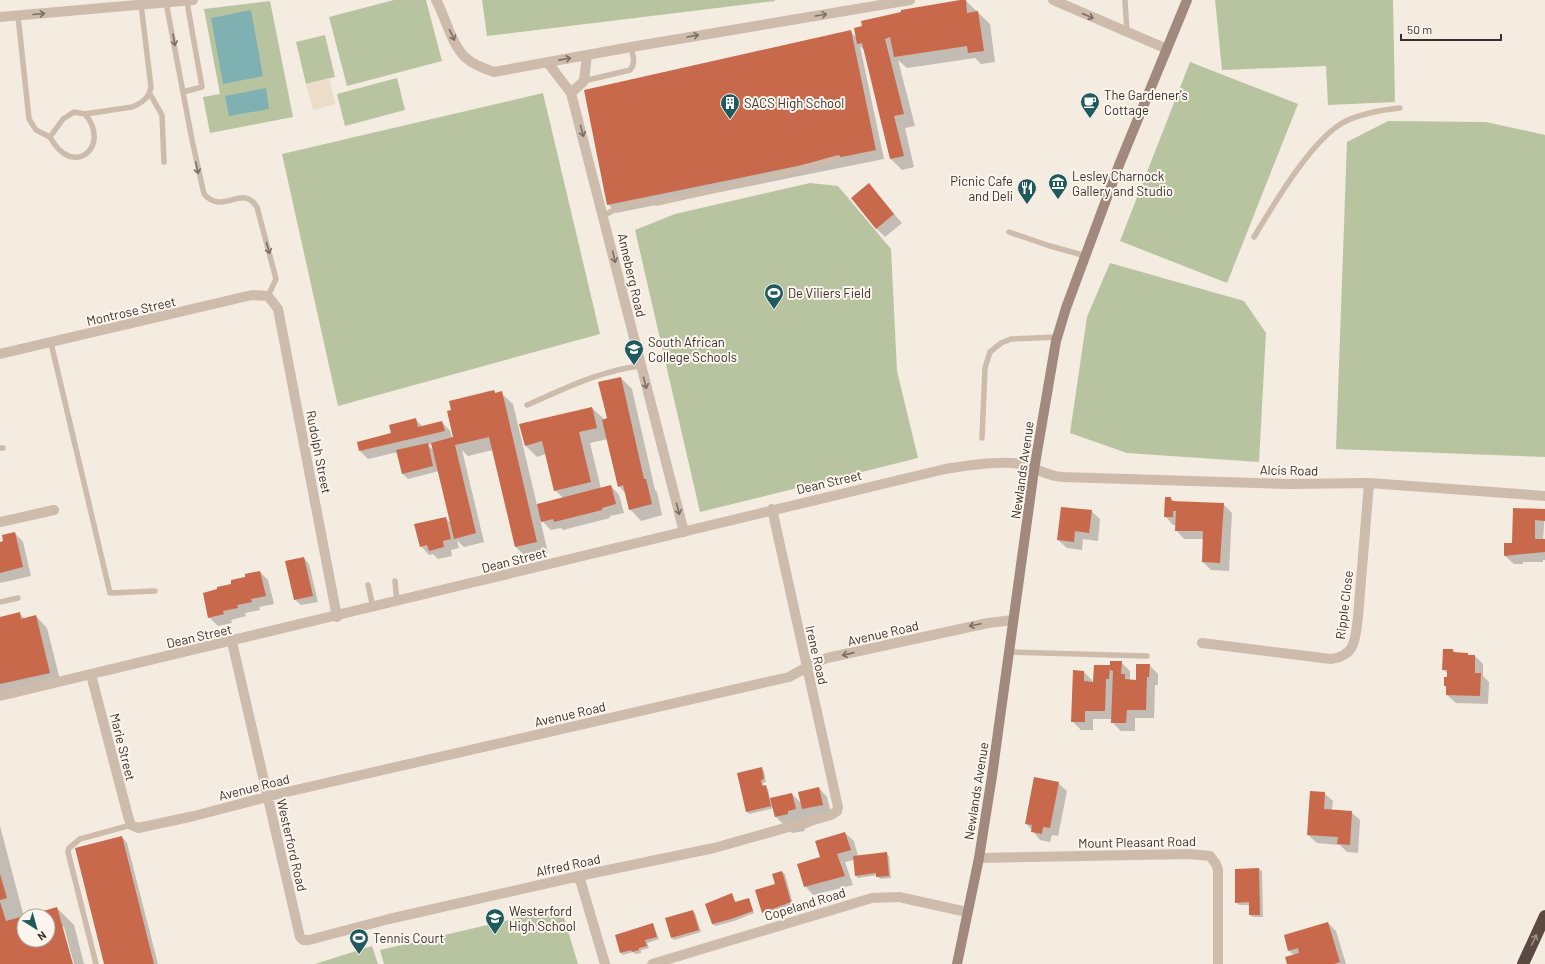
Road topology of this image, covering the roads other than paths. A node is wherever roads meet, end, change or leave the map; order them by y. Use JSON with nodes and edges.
{"nodes":[{"id":1,"x":188,"y":0,"type":"edge"},
{"id":2,"x":193,"y":0,"type":"edge"},
{"id":3,"x":436,"y":0,"type":"edge"},
{"id":4,"x":910,"y":0,"type":"edge"},
{"id":5,"x":1053,"y":0,"type":"edge"},
{"id":6,"x":1125,"y":0,"type":"edge"},
{"id":7,"x":1188,"y":0,"type":"edge"},
{"id":8,"x":166,"y":2,"type":"junction"},
{"id":9,"x":142,"y":4,"type":"junction"},
{"id":10,"x":18,"y":16,"type":"junction"},
{"id":11,"x":0,"y":17,"type":"edge"},
{"id":12,"x":1128,"y":33,"type":"junction"},
{"id":13,"x":631,"y":47,"type":"junction"},
{"id":14,"x":1167,"y":49,"type":"junction"},
{"id":15,"x":586,"y":55,"type":"junction"},
{"id":16,"x":548,"y":62,"type":"junction"},
{"id":17,"x":584,"y":81,"type":"junction"},
{"id":18,"x":183,"y":92,"type":"junction"},
{"id":19,"x":150,"y":94,"type":"junction"},
{"id":20,"x":572,"y":94,"type":"junction"},
{"id":21,"x":1400,"y":108,"type":"dead end"},
{"id":22,"x":84,"y":114,"type":"junction"},
{"id":23,"x":50,"y":137,"type":"junction"},
{"id":24,"x":838,"y":158,"type":"dead end"},
{"id":25,"x":164,"y":162,"type":"dead end"},
{"id":26,"x":604,"y":216,"type":"junction"},
{"id":27,"x":1009,"y":232,"type":"dead end"},
{"id":28,"x":1254,"y":237,"type":"dead end"},
{"id":29,"x":1086,"y":256,"type":"junction"},
{"id":30,"x":268,"y":296,"type":"junction"},
{"id":31,"x":1058,"y":337,"type":"junction"},
{"id":32,"x":51,"y":343,"type":"junction"},
{"id":33,"x":0,"y":354,"type":"edge"},
{"id":34,"x":640,"y":366,"type":"junction"},
{"id":35,"x":526,"y":405,"type":"dead end"},
{"id":36,"x":982,"y":438,"type":"dead end"},
{"id":37,"x":1034,"y":470,"type":"junction"},
{"id":38,"x":1369,"y":483,"type":"junction"},
{"id":39,"x":1545,"y":496,"type":"edge"},
{"id":40,"x":772,"y":509,"type":"junction"},
{"id":41,"x":54,"y":510,"type":"dead end"},
{"id":42,"x":0,"y":522,"type":"edge"},
{"id":43,"x":684,"y":532,"type":"junction"},
{"id":44,"x":395,"y":581,"type":"dead end"},
{"id":45,"x":368,"y":585,"type":"dead end"},
{"id":46,"x":155,"y":591,"type":"dead end"},
{"id":47,"x":18,"y":598,"type":"dead end"},
{"id":48,"x":0,"y":602,"type":"edge"},
{"id":49,"x":397,"y":602,"type":"junction"},
{"id":50,"x":373,"y":607,"type":"junction"},
{"id":51,"x":337,"y":617,"type":"junction"},
{"id":52,"x":1013,"y":620,"type":"junction"},
{"id":53,"x":232,"y":642,"type":"junction"},
{"id":54,"x":1202,"y":643,"type":"dead end"},
{"id":55,"x":1009,"y":652,"type":"junction"},
{"id":56,"x":1147,"y":656,"type":"dead end"},
{"id":57,"x":806,"y":668,"type":"junction"},
{"id":58,"x":91,"y":675,"type":"junction"},
{"id":59,"x":0,"y":696,"type":"edge"},
{"id":60,"x":267,"y":797,"type":"junction"},
{"id":61,"x":838,"y":807,"type":"joint"},
{"id":62,"x":131,"y":825,"type":"junction"},
{"id":63,"x":979,"y":858,"type":"junction"},
{"id":64,"x":579,"y":876,"type":"junction"},
{"id":65,"x":967,"y":912,"type":"junction"},
{"id":66,"x":1545,"y":916,"type":"edge"},
{"id":67,"x":300,"y":937,"type":"joint"},
{"id":68,"x":960,"y":949,"type":"junction"},
{"id":69,"x":96,"y":964,"type":"edge"},
{"id":70,"x":605,"y":964,"type":"edge"},
{"id":71,"x":652,"y":964,"type":"edge"},
{"id":72,"x":957,"y":964,"type":"edge"},
{"id":73,"x":961,"y":964,"type":"edge"},
{"id":74,"x":1218,"y":964,"type":"edge"},
{"id":75,"x":1523,"y":964,"type":"edge"}],
"edges":[{"from":1,"to":2,"type":"street"},
{"from":1,"to":8,"type":"street"},
{"from":1,"to":18,"type":"lane"},
{"from":3,"to":16,"type":"street","one_way":true},
{"from":13,"to":4,"type":"street","one_way":true},
{"from":5,"to":12,"type":"street","one_way":true},
{"from":6,"to":12,"type":"lane"},
{"from":7,"to":14,"type":"main road","name":"Newlands Avenue"},
{"from":8,"to":9,"type":"street"},
{"from":8,"to":18,"type":"lane","one_way":true},
{"from":10,"to":9,"type":"street","one_way":true},
{"from":9,"to":19,"type":"lane"},
{"from":10,"to":11,"type":"street"},
{"from":10,"to":23,"type":"lane"},
{"from":12,"to":14,"type":"street"},
{"from":13,"to":15,"type":"street"},
{"from":13,"to":17,"type":"lane"},
{"from":14,"to":29,"type":"main road","name":"Newlands Avenue"},
{"from":16,"to":15,"type":"street","one_way":true},
{"from":15,"to":17,"type":"street"},
{"from":16,"to":20,"type":"street","name":"Anneberg Road"},
{"from":17,"to":20,"type":"street"},
{"from":18,"to":30,"type":"lane","one_way":true},
{"from":19,"to":22,"type":"lane"},
{"from":19,"to":25,"type":"lane"},
{"from":20,"to":26,"type":"street","name":"Anneberg Road","one_way":true},
{"from":21,"to":28,"type":"lane"},
{"from":22,"to":23,"type":"lane"},
{"from":22,"to":23,"type":"lane"},
{"from":24,"to":26,"type":"lane"},
{"from":26,"to":34,"type":"street","name":"Anneberg Road","one_way":true},
{"from":27,"to":29,"type":"lane"},
{"from":29,"to":31,"type":"main road","name":"Newlands Avenue"},
{"from":30,"to":32,"type":"street","name":"Montrose Street"},
{"from":30,"to":51,"type":"street","name":"Rudolph Street"},
{"from":31,"to":36,"type":"lane"},
{"from":31,"to":37,"type":"main road","name":"Newlands Avenue"},
{"from":32,"to":33,"type":"street","name":"Montrose Street"},
{"from":32,"to":46,"type":"lane"},
{"from":34,"to":35,"type":"lane"},
{"from":34,"to":43,"type":"street","name":"Anneberg Road","one_way":true},
{"from":37,"to":38,"type":"street","name":"Alcis Road"},
{"from":37,"to":40,"type":"street","name":"Dean Street"},
{"from":37,"to":52,"type":"main road","name":"Newlands Avenue"},
{"from":38,"to":39,"type":"street","name":"Alcis Road"},
{"from":38,"to":54,"type":"street","name":"Ripple Close"},
{"from":40,"to":43,"type":"street","name":"Dean Street"},
{"from":40,"to":57,"type":"street","name":"Irene Road"},
{"from":41,"to":42,"type":"street"},
{"from":43,"to":49,"type":"street","name":"Dean Street"},
{"from":44,"to":49,"type":"lane"},
{"from":45,"to":50,"type":"lane"},
{"from":47,"to":48,"type":"lane"},
{"from":49,"to":50,"type":"street","name":"Dean Street"},
{"from":50,"to":51,"type":"street","name":"Dean Street"},
{"from":51,"to":53,"type":"street","name":"Dean Street"},
{"from":52,"to":55,"type":"main road","name":"Newlands Avenue"},
{"from":52,"to":57,"type":"street","name":"Avenue Road","one_way":true},
{"from":53,"to":58,"type":"street","name":"Dean Street"},
{"from":53,"to":60,"type":"street","name":"Westerford Road"},
{"from":55,"to":56,"type":"lane"},
{"from":55,"to":63,"type":"main road","name":"Newlands Avenue"},
{"from":57,"to":60,"type":"street","name":"Avenue Road"},
{"from":57,"to":61,"type":"street","name":"Irene Road"},
{"from":58,"to":59,"type":"street","name":"Dean Street"},
{"from":58,"to":62,"type":"street","name":"Marie Street"},
{"from":60,"to":62,"type":"street","name":"Avenue Road"},
{"from":60,"to":67,"type":"street","name":"Westerford Road"},
{"from":61,"to":64,"type":"street","name":"Alfred Road"},
{"from":62,"to":69,"type":"lane"},
{"from":63,"to":65,"type":"main road","name":"Newlands Avenue"},
{"from":63,"to":74,"type":"street","name":"Mount Pleasant Road"},
{"from":64,"to":67,"type":"street","name":"Alfred Road"},
{"from":64,"to":70,"type":"street"},
{"from":65,"to":68,"type":"main road","name":"Newlands Avenue"},
{"from":65,"to":71,"type":"street","name":"Copeland Road"},
{"from":75,"to":66,"type":"highway","one_way":true},
{"from":68,"to":72,"type":"main road","name":"Newlands Avenue"},
{"from":68,"to":73,"type":"main road"}]}
